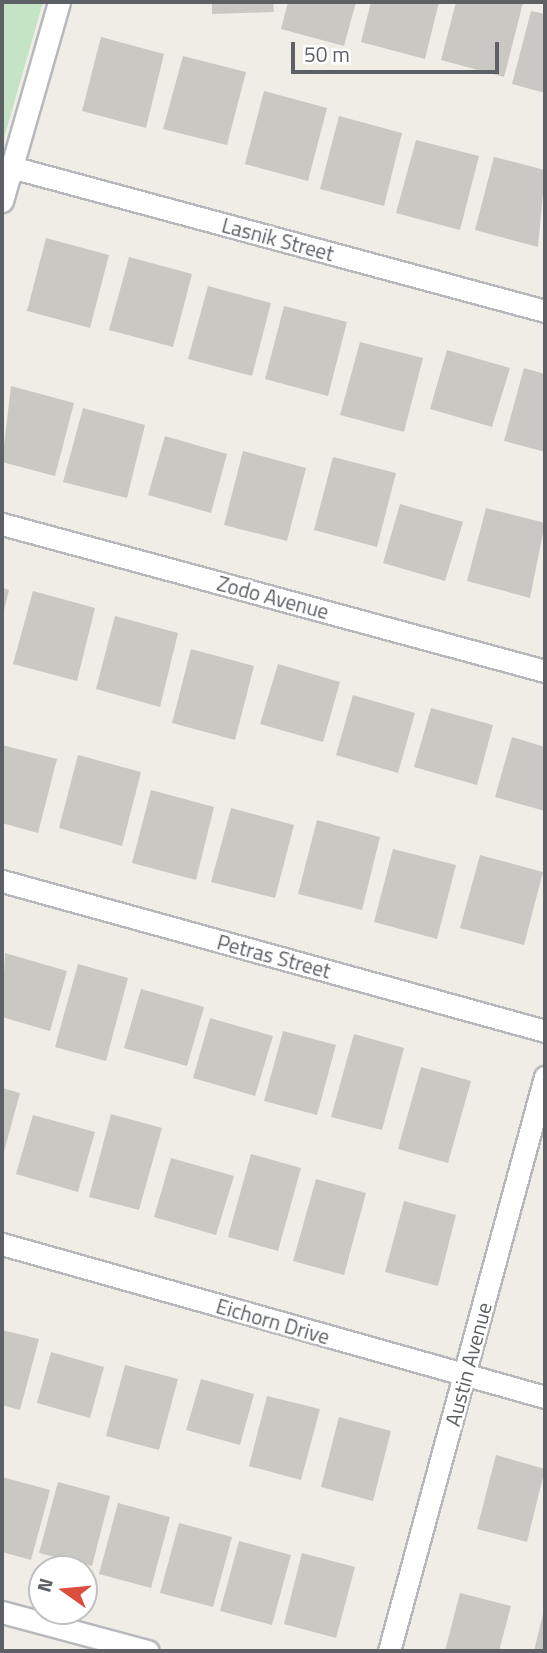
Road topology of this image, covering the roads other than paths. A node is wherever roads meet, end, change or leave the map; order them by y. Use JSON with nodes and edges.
{"nodes":[{"id":1,"x":59,"y":2,"type":"edge"},
{"id":2,"x":11,"y":167,"type":"junction"},
{"id":3,"x":2,"y":201,"type":"edge"},
{"id":4,"x":545,"y":311,"type":"edge"},
{"id":5,"x":2,"y":524,"type":"edge"},
{"id":6,"x":545,"y":671,"type":"edge"},
{"id":7,"x":2,"y":881,"type":"edge"},
{"id":8,"x":545,"y":1031,"type":"edge"},
{"id":9,"x":545,"y":1077,"type":"edge"},
{"id":10,"x":2,"y":1244,"type":"edge"},
{"id":11,"x":465,"y":1375,"type":"junction"},
{"id":12,"x":545,"y":1397,"type":"edge"},
{"id":13,"x":2,"y":1612,"type":"edge"},
{"id":14,"x":148,"y":1651,"type":"edge"},
{"id":15,"x":389,"y":1651,"type":"edge"}],
"edges":[{"from":1,"to":2,"type":"street"},
{"from":2,"to":3,"type":"street"},
{"from":2,"to":4,"type":"street","name":"Lasnik Street"},
{"from":5,"to":6,"type":"street","name":"Zodo Avenue"},
{"from":7,"to":8,"type":"street","name":"Petras Street"},
{"from":9,"to":11,"type":"street","name":"Austin Avenue"},
{"from":10,"to":11,"type":"street","name":"Eichorn Drive"},
{"from":11,"to":12,"type":"street","name":"Eichorn Drive"},
{"from":11,"to":15,"type":"street","name":"Austin Avenue"},
{"from":13,"to":14,"type":"street"}]}
